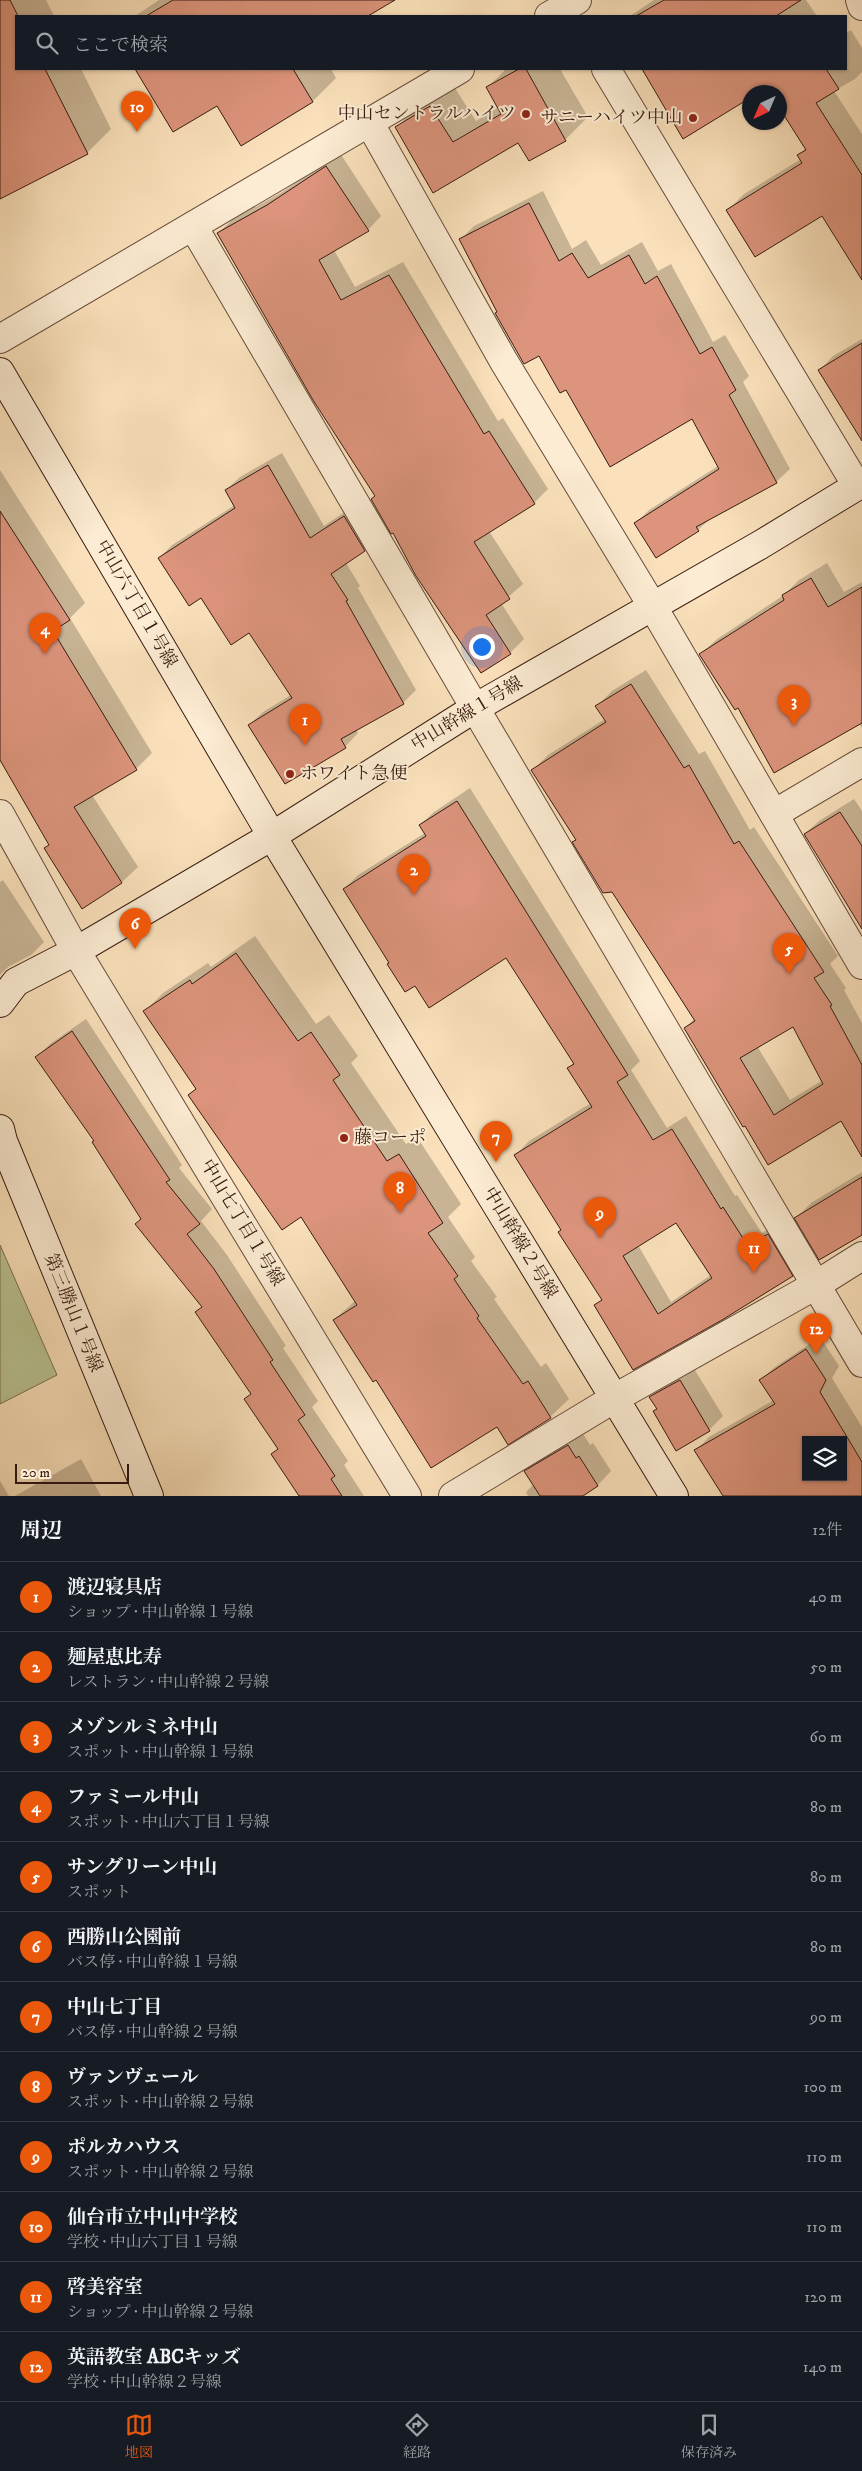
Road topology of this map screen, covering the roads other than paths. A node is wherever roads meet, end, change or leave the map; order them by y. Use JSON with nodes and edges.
{"nodes":[{"id":1,"x":860,"y":0,"type":"edge"},
{"id":2,"x":862,"y":6,"type":"edge"},
{"id":3,"x":458,"y":70,"type":"edge"},
{"id":4,"x":607,"y":70,"type":"edge"},
{"id":5,"x":369,"y":122,"type":"junction"},
{"id":6,"x":193,"y":226,"type":"junction"},
{"id":7,"x":0,"y":339,"type":"edge"},
{"id":8,"x":0,"y":372,"type":"edge"},
{"id":9,"x":859,"y":485,"type":"edge"},
{"id":10,"x":653,"y":607,"type":"junction"},
{"id":11,"x":475,"y":708,"type":"junction"},
{"id":12,"x":862,"y":762,"type":"edge"},
{"id":13,"x":0,"y":814,"type":"edge"},
{"id":14,"x":774,"y":814,"type":"junction"},
{"id":15,"x":272,"y":836,"type":"junction"},
{"id":16,"x":76,"y":951,"type":"junction"},
{"id":17,"x":862,"y":965,"type":"edge"},
{"id":18,"x":0,"y":1003,"type":"edge"},
{"id":19,"x":0,"y":1128,"type":"edge"},
{"id":20,"x":862,"y":1256,"type":"edge"},
{"id":21,"x":816,"y":1285,"type":"junction"},
{"id":22,"x":862,"y":1363,"type":"edge"},
{"id":23,"x":615,"y":1398,"type":"junction"},
{"id":24,"x":149,"y":1496,"type":"edge"},
{"id":25,"x":407,"y":1496,"type":"edge"},
{"id":26,"x":453,"y":1496,"type":"edge"},
{"id":27,"x":674,"y":1496,"type":"edge"}],
"edges":[{"from":1,"to":2,"type":"street"},
{"from":3,"to":5,"type":"street"},
{"from":4,"to":9,"type":"street"},
{"from":5,"to":6,"type":"street"},
{"from":5,"to":10,"type":"street"},
{"from":6,"to":7,"type":"street"},
{"from":6,"to":11,"type":"street"},
{"from":8,"to":15,"type":"street","name":"中山六丁目１号線"},
{"from":9,"to":10,"type":"street","name":"中山幹線１号線"},
{"from":10,"to":11,"type":"street","name":"中山幹線１号線"},
{"from":10,"to":14,"type":"street"},
{"from":11,"to":15,"type":"street","name":"中山幹線１号線"},
{"from":11,"to":21,"type":"street"},
{"from":12,"to":14,"type":"street"},
{"from":13,"to":16,"type":"street","name":"中山七丁目１号線"},
{"from":14,"to":17,"type":"street"},
{"from":15,"to":16,"type":"street","name":"中山幹線１号線"},
{"from":15,"to":23,"type":"street","name":"中山幹線２号線"},
{"from":16,"to":18,"type":"street"},
{"from":16,"to":25,"type":"street","name":"中山七丁目１号線"},
{"from":19,"to":24,"type":"street","name":"第三勝山１号線"},
{"from":20,"to":21,"type":"street"},
{"from":21,"to":22,"type":"street"},
{"from":21,"to":23,"type":"street"},
{"from":23,"to":26,"type":"street"},
{"from":23,"to":27,"type":"street","name":"中山幹線２号線"}]}
